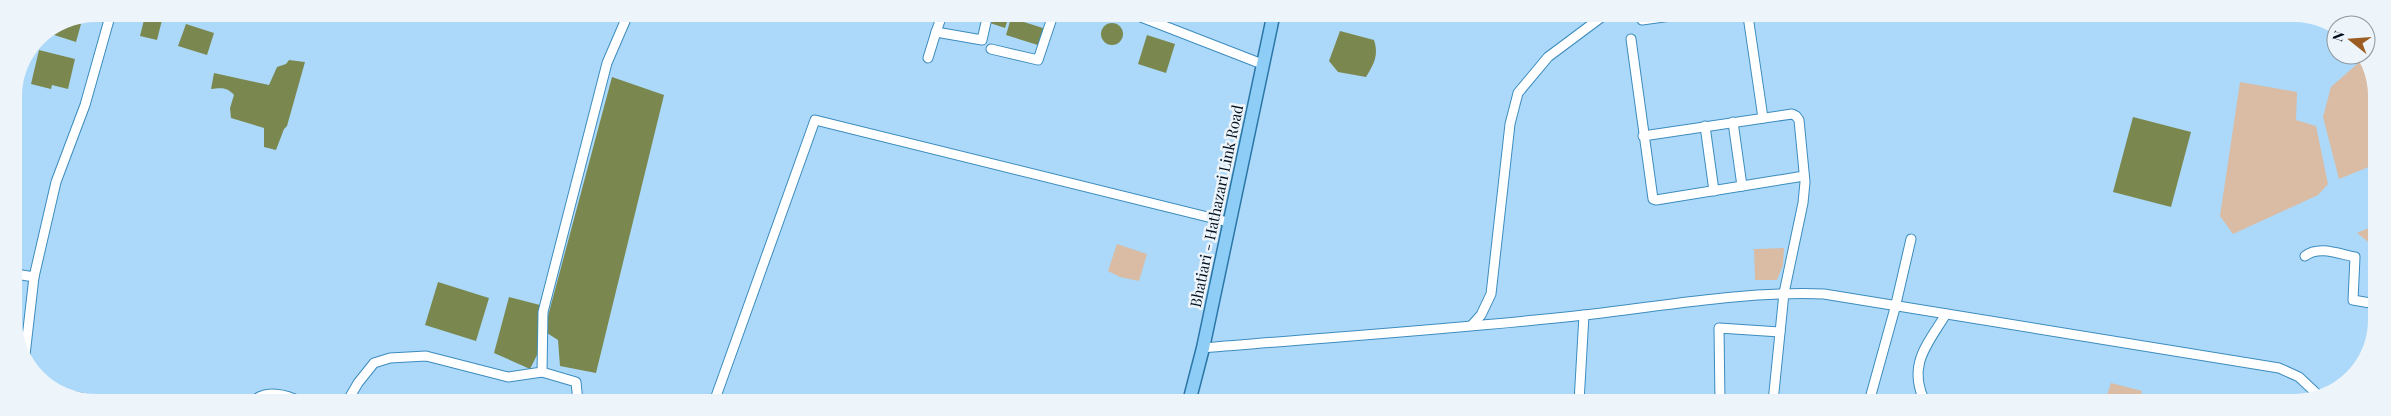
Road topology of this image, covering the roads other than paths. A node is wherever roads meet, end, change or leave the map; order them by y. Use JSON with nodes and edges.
{"nodes":[{"id":1,"x":108,"y":23,"type":"edge"},
{"id":2,"x":624,"y":23,"type":"edge"},
{"id":3,"x":939,"y":23,"type":"edge"},
{"id":4,"x":986,"y":23,"type":"edge"},
{"id":5,"x":1050,"y":23,"type":"edge"},
{"id":6,"x":1156,"y":23,"type":"edge"},
{"id":7,"x":1272,"y":23,"type":"edge"},
{"id":8,"x":1594,"y":23,"type":"edge"},
{"id":9,"x":1749,"y":23,"type":"edge"},
{"id":10,"x":936,"y":32,"type":"junction"},
{"id":11,"x":1631,"y":39,"type":"dead end"},
{"id":12,"x":991,"y":49,"type":"dead end"},
{"id":13,"x":928,"y":58,"type":"dead end"},
{"id":14,"x":1262,"y":64,"type":"junction"},
{"id":15,"x":1763,"y":118,"type":"junction"},
{"id":16,"x":1733,"y":122,"type":"junction"},
{"id":17,"x":1705,"y":126,"type":"junction"},
{"id":18,"x":1644,"y":136,"type":"junction"},
{"id":19,"x":1804,"y":176,"type":"junction"},
{"id":20,"x":1742,"y":186,"type":"junction"},
{"id":21,"x":1714,"y":191,"type":"junction"},
{"id":22,"x":1228,"y":222,"type":"junction"},
{"id":23,"x":1911,"y":239,"type":"dead end"},
{"id":24,"x":2305,"y":256,"type":"dead end"},
{"id":25,"x":23,"y":275,"type":"edge"},
{"id":26,"x":34,"y":277,"type":"junction"},
{"id":27,"x":1784,"y":292,"type":"junction"},
{"id":28,"x":2368,"y":303,"type":"edge"},
{"id":29,"x":1895,"y":308,"type":"junction"},
{"id":30,"x":1946,"y":314,"type":"junction"},
{"id":31,"x":1584,"y":315,"type":"junction"},
{"id":32,"x":1472,"y":325,"type":"junction"},
{"id":33,"x":1780,"y":332,"type":"junction"},
{"id":34,"x":27,"y":345,"type":"edge"},
{"id":35,"x":1203,"y":348,"type":"junction"},
{"id":36,"x":542,"y":372,"type":"junction"},
{"id":37,"x":2314,"y":391,"type":"edge"},
{"id":38,"x":351,"y":394,"type":"edge"},
{"id":39,"x":577,"y":394,"type":"edge"},
{"id":40,"x":717,"y":394,"type":"edge"},
{"id":41,"x":1191,"y":394,"type":"edge"},
{"id":42,"x":1579,"y":394,"type":"edge"},
{"id":43,"x":1720,"y":394,"type":"edge"},
{"id":44,"x":1774,"y":394,"type":"edge"},
{"id":45,"x":1871,"y":394,"type":"edge"},
{"id":46,"x":1921,"y":394,"type":"edge"}],
"edges":[{"from":1,"to":26,"type":"street"},
{"from":2,"to":36,"type":"street"},
{"from":3,"to":10,"type":"street"},
{"from":4,"to":10,"type":"street"},
{"from":5,"to":12,"type":"street"},
{"from":6,"to":14,"type":"street"},
{"from":7,"to":14,"type":"main road","name":"Bhatiari - Hathazari Link Road"},
{"from":8,"to":32,"type":"street"},
{"from":9,"to":15,"type":"street"},
{"from":10,"to":13,"type":"street"},
{"from":11,"to":18,"type":"street"},
{"from":14,"to":22,"type":"main road","name":"Bhatiari - Hathazari Link Road"},
{"from":15,"to":16,"type":"street"},
{"from":15,"to":19,"type":"street"},
{"from":16,"to":17,"type":"street"},
{"from":16,"to":20,"type":"street"},
{"from":17,"to":18,"type":"street"},
{"from":17,"to":21,"type":"street"},
{"from":18,"to":21,"type":"street"},
{"from":19,"to":20,"type":"street"},
{"from":19,"to":27,"type":"street"},
{"from":20,"to":21,"type":"street"},
{"from":22,"to":35,"type":"main road","name":"Bhatiari - Hathazari Link Road"},
{"from":22,"to":40,"type":"street"},
{"from":23,"to":29,"type":"street"},
{"from":24,"to":28,"type":"street"},
{"from":25,"to":26,"type":"street"},
{"from":26,"to":34,"type":"street"},
{"from":27,"to":29,"type":"street"},
{"from":27,"to":31,"type":"street"},
{"from":27,"to":33,"type":"street"},
{"from":29,"to":30,"type":"street"},
{"from":29,"to":45,"type":"street"},
{"from":30,"to":37,"type":"street"},
{"from":30,"to":46,"type":"street"},
{"from":31,"to":32,"type":"street"},
{"from":31,"to":42,"type":"street"},
{"from":32,"to":35,"type":"street"},
{"from":33,"to":43,"type":"street"},
{"from":33,"to":44,"type":"street"},
{"from":35,"to":41,"type":"main road","name":"Bhatiari - Hathazari Link Road"},
{"from":36,"to":38,"type":"street"},
{"from":36,"to":39,"type":"street"}]}
